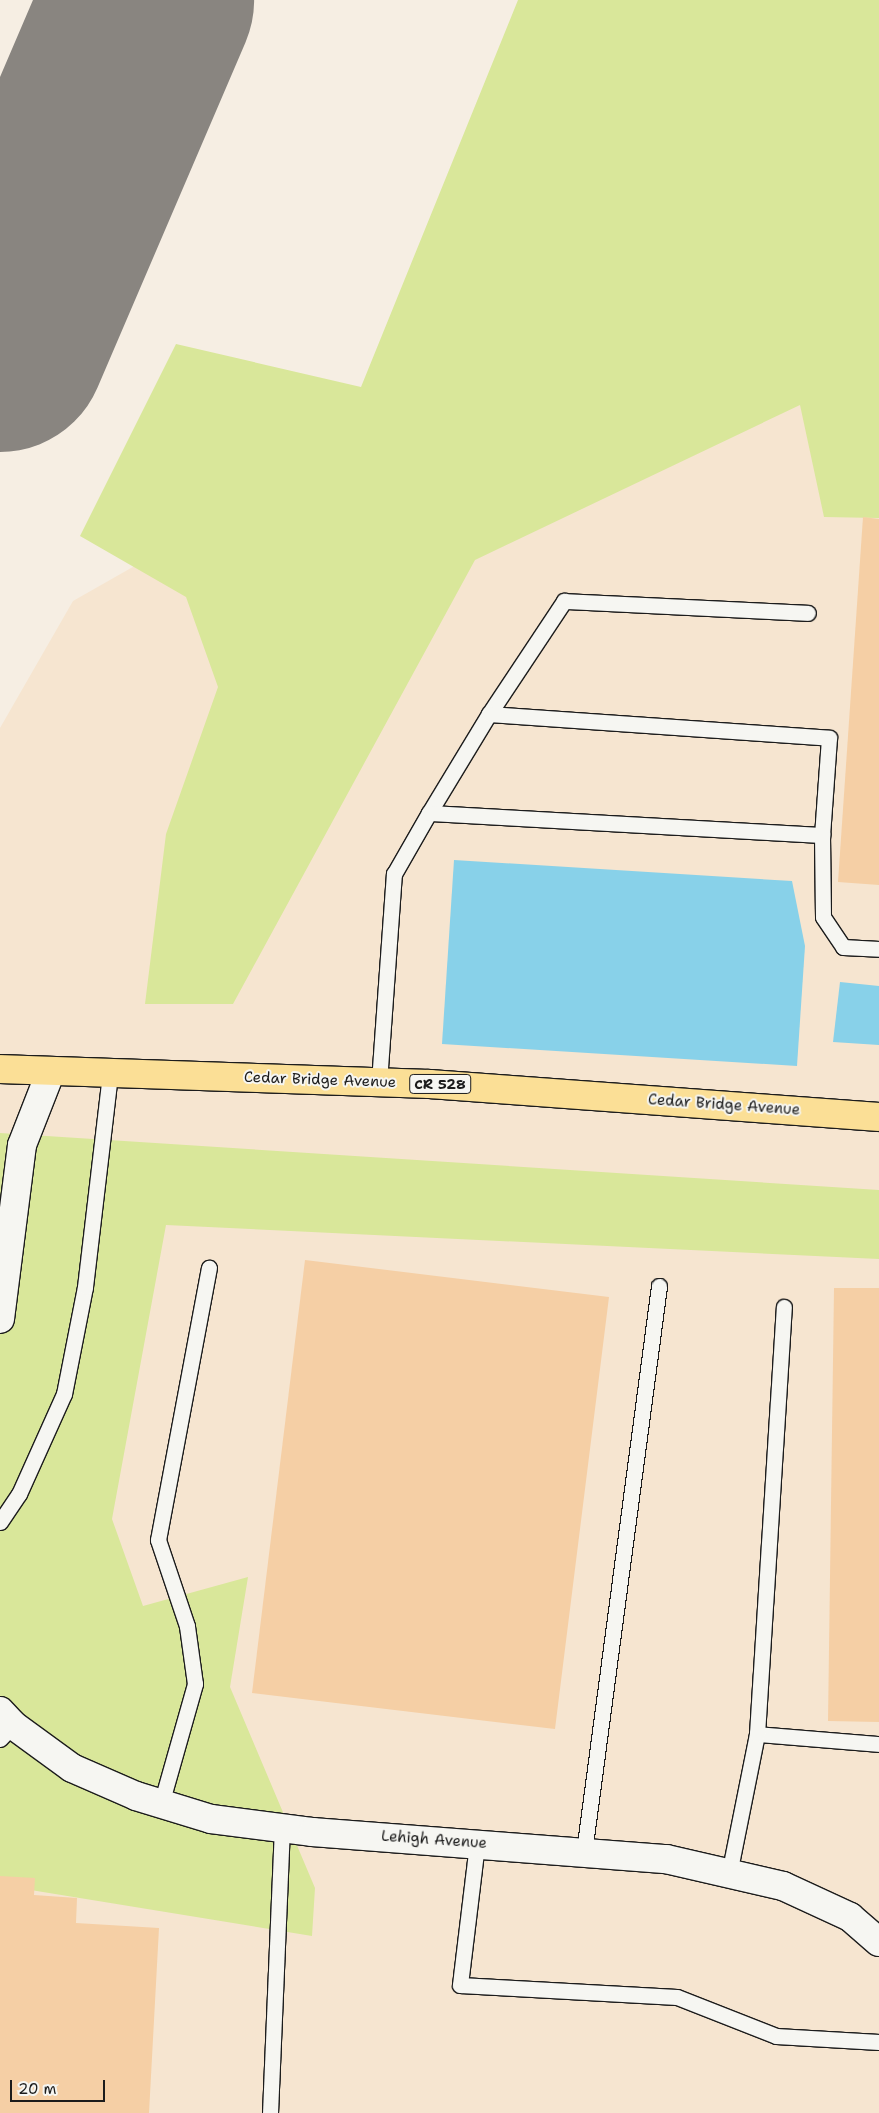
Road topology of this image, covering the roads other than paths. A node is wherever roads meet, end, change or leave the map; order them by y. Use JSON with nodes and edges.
{"nodes":[{"id":1,"x":808,"y":612,"type":"dead end"},
{"id":2,"x":489,"y":714,"type":"junction"},
{"id":3,"x":429,"y":813,"type":"junction"},
{"id":4,"x":822,"y":835,"type":"junction"},
{"id":5,"x":879,"y":949,"type":"edge"},
{"id":6,"x":0,"y":1069,"type":"edge"},
{"id":7,"x":51,"y":1071,"type":"junction"},
{"id":8,"x":110,"y":1073,"type":"junction"},
{"id":9,"x":380,"y":1082,"type":"junction"},
{"id":10,"x":879,"y":1117,"type":"edge"},
{"id":11,"x":209,"y":1268,"type":"dead end"},
{"id":12,"x":659,"y":1286,"type":"dead end"},
{"id":13,"x":784,"y":1307,"type":"dead end"},
{"id":14,"x":0,"y":1319,"type":"edge"},
{"id":15,"x":0,"y":1522,"type":"edge"},
{"id":16,"x":4,"y":1725,"type":"edge"},
{"id":17,"x":756,"y":1734,"type":"junction"},
{"id":18,"x":879,"y":1744,"type":"edge"},
{"id":19,"x":161,"y":1804,"type":"junction"},
{"id":20,"x":282,"y":1828,"type":"junction"},
{"id":21,"x":477,"y":1844,"type":"junction"},
{"id":22,"x":584,"y":1852,"type":"junction"},
{"id":23,"x":729,"y":1874,"type":"junction"},
{"id":24,"x":879,"y":1942,"type":"edge"},
{"id":25,"x":879,"y":2042,"type":"edge"},
{"id":26,"x":270,"y":2113,"type":"edge"}],
"edges":[{"from":1,"to":2,"type":"lane"},
{"from":2,"to":3,"type":"lane"},
{"from":2,"to":4,"type":"lane"},
{"from":3,"to":4,"type":"lane"},
{"from":3,"to":9,"type":"lane"},
{"from":4,"to":5,"type":"lane"},
{"from":6,"to":7,"type":"main road","name":"Cedar Bridge Avenue","number":"CR 528"},
{"from":7,"to":8,"type":"main road","name":"Cedar Bridge Avenue","number":"CR 528"},
{"from":7,"to":14,"type":"street"},
{"from":8,"to":9,"type":"main road","name":"Cedar Bridge Avenue","number":"CR 528"},
{"from":8,"to":15,"type":"lane"},
{"from":9,"to":10,"type":"main road","name":"Cedar Bridge Avenue","number":"CR 528"},
{"from":11,"to":19,"type":"lane"},
{"from":12,"to":22,"type":"lane"},
{"from":13,"to":17,"type":"lane"},
{"from":16,"to":19,"type":"street","name":"Lehigh Avenue"},
{"from":17,"to":18,"type":"lane"},
{"from":17,"to":23,"type":"lane"},
{"from":19,"to":20,"type":"street","name":"Lehigh Avenue"},
{"from":20,"to":21,"type":"street","name":"Lehigh Avenue"},
{"from":20,"to":26,"type":"lane"},
{"from":21,"to":22,"type":"street","name":"Lehigh Avenue"},
{"from":21,"to":25,"type":"lane"},
{"from":22,"to":23,"type":"street","name":"Lehigh Avenue"},
{"from":23,"to":24,"type":"street","name":"Lehigh Avenue"}]}
